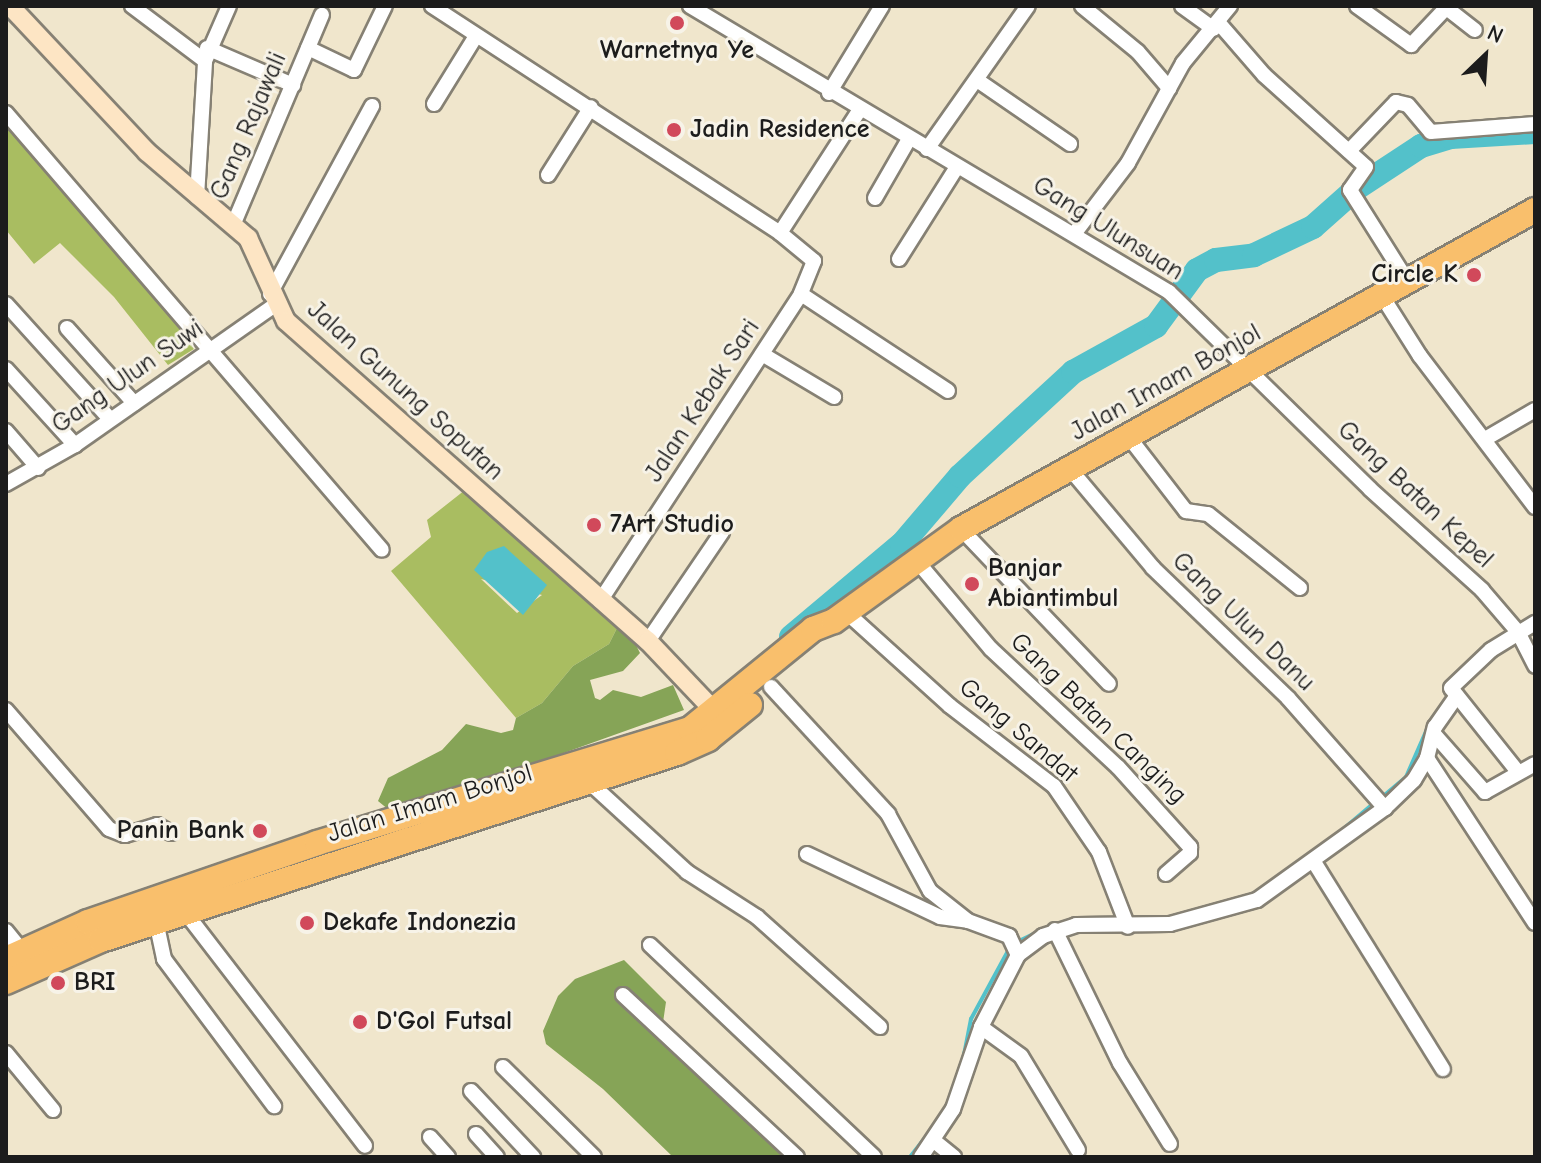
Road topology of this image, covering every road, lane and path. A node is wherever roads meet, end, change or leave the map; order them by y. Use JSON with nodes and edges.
{"nodes":[{"id":1,"x":10,"y":6,"type":"edge"},
{"id":2,"x":132,"y":6,"type":"edge"},
{"id":3,"x":229,"y":6,"type":"edge"},
{"id":4,"x":385,"y":6,"type":"edge"},
{"id":5,"x":432,"y":6,"type":"edge"},
{"id":6,"x":690,"y":6,"type":"edge"},
{"id":7,"x":882,"y":6,"type":"edge"},
{"id":8,"x":1028,"y":6,"type":"edge"},
{"id":9,"x":1082,"y":6,"type":"edge"},
{"id":10,"x":1182,"y":6,"type":"edge"},
{"id":11,"x":1230,"y":6,"type":"edge"},
{"id":12,"x":1357,"y":6,"type":"edge"},
{"id":13,"x":1445,"y":7,"type":"edge"},
{"id":14,"x":322,"y":15,"type":"dead end"},
{"id":15,"x":1216,"y":25,"type":"junction"},
{"id":16,"x":1475,"y":30,"type":"dead end"},
{"id":17,"x":476,"y":36,"type":"junction"},
{"id":18,"x":308,"y":48,"type":"junction"},
{"id":19,"x":206,"y":55,"type":"junction"},
{"id":20,"x":977,"y":80,"type":"junction"},
{"id":21,"x":293,"y":85,"type":"junction"},
{"id":22,"x":1169,"y":88,"type":"junction"},
{"id":23,"x":829,"y":93,"type":"junction"},
{"id":24,"x":434,"y":104,"type":"dead end"},
{"id":25,"x":372,"y":106,"type":"dead end"},
{"id":26,"x":591,"y":107,"type":"junction"},
{"id":27,"x":859,"y":111,"type":"junction"},
{"id":28,"x":6,"y":113,"type":"edge"},
{"id":29,"x":1535,"y":124,"type":"edge"},
{"id":30,"x":909,"y":139,"type":"junction"},
{"id":31,"x":1070,"y":144,"type":"dead end"},
{"id":32,"x":927,"y":149,"type":"junction"},
{"id":33,"x":1349,"y":151,"type":"junction"},
{"id":34,"x":957,"y":167,"type":"junction"},
{"id":35,"x":548,"y":175,"type":"dead end"},
{"id":36,"x":197,"y":197,"type":"junction"},
{"id":37,"x":875,"y":198,"type":"dead end"},
{"id":38,"x":1535,"y":210,"type":"edge"},
{"id":39,"x":234,"y":223,"type":"junction"},
{"id":40,"x":780,"y":233,"type":"junction"},
{"id":41,"x":1074,"y":234,"type":"junction"},
{"id":42,"x":899,"y":259,"type":"dead end"},
{"id":43,"x":1408,"y":282,"type":"junction"},
{"id":44,"x":801,"y":294,"type":"junction"},
{"id":45,"x":1382,"y":296,"type":"junction"},
{"id":46,"x":273,"y":299,"type":"junction"},
{"id":47,"x":6,"y":304,"type":"edge"},
{"id":48,"x":67,"y":328,"type":"dead end"},
{"id":49,"x":211,"y":349,"type":"junction"},
{"id":50,"x":762,"y":354,"type":"junction"},
{"id":51,"x":1251,"y":367,"type":"junction"},
{"id":52,"x":6,"y":369,"type":"edge"},
{"id":53,"x":948,"y":391,"type":"dead end"},
{"id":54,"x":834,"y":397,"type":"dead end"},
{"id":55,"x":134,"y":403,"type":"junction"},
{"id":56,"x":1535,"y":410,"type":"edge"},
{"id":57,"x":110,"y":419,"type":"junction"},
{"id":58,"x":6,"y":431,"type":"edge"},
{"id":59,"x":1128,"y":436,"type":"junction"},
{"id":60,"x":1485,"y":439,"type":"junction"},
{"id":61,"x":75,"y":445,"type":"junction"},
{"id":62,"x":38,"y":468,"type":"junction"},
{"id":63,"x":1070,"y":469,"type":"junction"},
{"id":64,"x":6,"y":484,"type":"edge"},
{"id":65,"x":1535,"y":507,"type":"edge"},
{"id":66,"x":961,"y":529,"type":"junction"},
{"id":67,"x":722,"y":532,"type":"dead end"},
{"id":68,"x":382,"y":550,"type":"dead end"},
{"id":69,"x":916,"y":560,"type":"junction"},
{"id":70,"x":1300,"y":588,"type":"dead end"},
{"id":71,"x":600,"y":601,"type":"junction"},
{"id":72,"x":840,"y":617,"type":"junction"},
{"id":73,"x":1535,"y":623,"type":"edge"},
{"id":74,"x":1519,"y":635,"type":"junction"},
{"id":75,"x":648,"y":641,"type":"junction"},
{"id":76,"x":1535,"y":666,"type":"edge"},
{"id":77,"x":1109,"y":684,"type":"dead end"},
{"id":78,"x":771,"y":687,"type":"junction"},
{"id":79,"x":1454,"y":693,"type":"junction"},
{"id":80,"x":6,"y":710,"type":"edge"},
{"id":81,"x":721,"y":719,"type":"junction"},
{"id":82,"x":1435,"y":735,"type":"junction"},
{"id":83,"x":1427,"y":758,"type":"junction"},
{"id":84,"x":1535,"y":764,"type":"edge"},
{"id":85,"x":1518,"y":772,"type":"junction"},
{"id":86,"x":590,"y":783,"type":"junction"},
{"id":87,"x":1380,"y":801,"type":"junction"},
{"id":88,"x":171,"y":833,"type":"dead end"},
{"id":89,"x":807,"y":854,"type":"dead end"},
{"id":90,"x":1314,"y":862,"type":"junction"},
{"id":91,"x":1166,"y":874,"type":"dead end"},
{"id":92,"x":185,"y":912,"type":"junction"},
{"id":93,"x":1126,"y":920,"type":"junction"},
{"id":94,"x":156,"y":921,"type":"junction"},
{"id":95,"x":968,"y":921,"type":"junction"},
{"id":96,"x":1535,"y":923,"type":"edge"},
{"id":97,"x":1055,"y":930,"type":"junction"},
{"id":98,"x":6,"y":931,"type":"edge"},
{"id":99,"x":650,"y":945,"type":"dead end"},
{"id":100,"x":1014,"y":947,"type":"junction"},
{"id":101,"x":14,"y":955,"type":"edge"},
{"id":102,"x":6,"y":982,"type":"edge"},
{"id":103,"x":623,"y":995,"type":"dead end"},
{"id":104,"x":880,"y":1027,"type":"dead end"},
{"id":105,"x":981,"y":1027,"type":"junction"},
{"id":106,"x":6,"y":1053,"type":"edge"},
{"id":107,"x":503,"y":1067,"type":"dead end"},
{"id":108,"x":1443,"y":1069,"type":"dead end"},
{"id":109,"x":471,"y":1091,"type":"dead end"},
{"id":110,"x":274,"y":1106,"type":"dead end"},
{"id":111,"x":53,"y":1110,"type":"dead end"},
{"id":112,"x":476,"y":1134,"type":"dead end"},
{"id":113,"x":430,"y":1137,"type":"dead end"},
{"id":114,"x":933,"y":1140,"type":"junction"},
{"id":115,"x":1170,"y":1144,"type":"dead end"},
{"id":116,"x":365,"y":1146,"type":"dead end"},
{"id":117,"x":1078,"y":1150,"type":"dead end"},
{"id":118,"x":448,"y":1157,"type":"edge"},
{"id":119,"x":497,"y":1157,"type":"edge"},
{"id":120,"x":533,"y":1157,"type":"edge"},
{"id":121,"x":594,"y":1157,"type":"edge"},
{"id":122,"x":797,"y":1157,"type":"edge"},
{"id":123,"x":874,"y":1157,"type":"edge"},
{"id":124,"x":921,"y":1157,"type":"edge"},
{"id":125,"x":954,"y":1157,"type":"edge"}],
"edges":[{"from":1,"to":36,"type":"main road","name":"Jalan Gunung Soputan"},
{"from":2,"to":19,"type":"street"},
{"from":3,"to":19,"type":"street"},
{"from":4,"to":18,"type":"street","name":"Gang Rajawali"},
{"from":5,"to":17,"type":"street","name":"Jalan Kebak Sari"},
{"from":6,"to":23,"type":"street"},
{"from":7,"to":23,"type":"street"},
{"from":8,"to":20,"type":"street"},
{"from":9,"to":22,"type":"street"},
{"from":10,"to":15,"type":"street"},
{"from":11,"to":15,"type":"street"},
{"from":12,"to":13,"type":"street"},
{"from":13,"to":16,"type":"street"},
{"from":14,"to":18,"type":"street","name":"Gang Rajawali"},
{"from":15,"to":22,"type":"street"},
{"from":15,"to":33,"type":"street"},
{"from":17,"to":24,"type":"street"},
{"from":17,"to":26,"type":"street","name":"Jalan Kebak Sari"},
{"from":18,"to":21,"type":"street","name":"Gang Rajawali"},
{"from":19,"to":21,"type":"street"},
{"from":19,"to":36,"type":"street"},
{"from":20,"to":31,"type":"street"},
{"from":20,"to":32,"type":"street"},
{"from":21,"to":39,"type":"street","name":"Gang Rajawali"},
{"from":22,"to":41,"type":"street"},
{"from":23,"to":27,"type":"street"},
{"from":25,"to":46,"type":"street"},
{"from":26,"to":35,"type":"street"},
{"from":26,"to":40,"type":"street","name":"Jalan Kebak Sari"},
{"from":27,"to":30,"type":"street"},
{"from":27,"to":40,"type":"street"},
{"from":28,"to":49,"type":"street"},
{"from":29,"to":33,"type":"street"},
{"from":30,"to":32,"type":"street"},
{"from":30,"to":37,"type":"street"},
{"from":32,"to":34,"type":"street","name":"Gang Ulunsuan"},
{"from":33,"to":43,"type":"street"},
{"from":34,"to":41,"type":"street","name":"Gang Ulunsuan"},
{"from":34,"to":42,"type":"street"},
{"from":36,"to":39,"type":"main road","name":"Jalan Gunung Soputan"},
{"from":38,"to":43,"type":"highway","name":"Jalan Imam Bonjol"},
{"from":39,"to":46,"type":"main road","name":"Jalan Gunung Soputan"},
{"from":40,"to":44,"type":"street","name":"Jalan Kebak Sari"},
{"from":41,"to":51,"type":"street","name":"Gang Ulunsuan"},
{"from":43,"to":45,"type":"highway","name":"Jalan Imam Bonjol"},
{"from":44,"to":50,"type":"street","name":"Jalan Kebak Sari"},
{"from":44,"to":53,"type":"street"},
{"from":45,"to":51,"type":"highway","name":"Jalan Imam Bonjol"},
{"from":45,"to":60,"type":"street"},
{"from":46,"to":49,"type":"street","name":"Gang Ulun Suwi"},
{"from":46,"to":71,"type":"main road","name":"Jalan Gunung Soputan"},
{"from":47,"to":57,"type":"street"},
{"from":48,"to":55,"type":"street"},
{"from":49,"to":55,"type":"street","name":"Gang Ulun Suwi"},
{"from":49,"to":68,"type":"street"},
{"from":50,"to":54,"type":"street"},
{"from":50,"to":71,"type":"street","name":"Jalan Kebak Sari"},
{"from":51,"to":59,"type":"highway","name":"Jalan Imam Bonjol"},
{"from":51,"to":74,"type":"street","name":"Gang Batan Kepel"},
{"from":52,"to":61,"type":"street"},
{"from":55,"to":57,"type":"street","name":"Gang Ulun Suwi"},
{"from":56,"to":60,"type":"street"},
{"from":57,"to":61,"type":"street","name":"Gang Ulun Suwi"},
{"from":58,"to":62,"type":"street"},
{"from":59,"to":63,"type":"highway","name":"Jalan Imam Bonjol"},
{"from":59,"to":70,"type":"street"},
{"from":60,"to":65,"type":"street"},
{"from":61,"to":62,"type":"street","name":"Gang Ulun Suwi"},
{"from":62,"to":64,"type":"street","name":"Gang Ulun Suwi"},
{"from":63,"to":66,"type":"highway","name":"Jalan Imam Bonjol"},
{"from":63,"to":87,"type":"street","name":"Gang Ulun Danu"},
{"from":66,"to":69,"type":"highway","name":"Jalan Imam Bonjol"},
{"from":66,"to":77,"type":"street"},
{"from":67,"to":75,"type":"street"},
{"from":69,"to":72,"type":"highway","name":"Jalan Imam Bonjol"},
{"from":69,"to":91,"type":"street","name":"Gang Batan Canging"},
{"from":71,"to":75,"type":"main road","name":"Jalan Gunung Soputan"},
{"from":72,"to":78,"type":"highway","name":"Jalan Imam Bonjol"},
{"from":72,"to":81,"type":"highway","name":"Jalan Imam Bonjol"},
{"from":72,"to":93,"type":"street","name":"Gang Sandat"},
{"from":73,"to":74,"type":"street"},
{"from":74,"to":76,"type":"street","name":"Gang Batan Kepel"},
{"from":74,"to":79,"type":"street"},
{"from":75,"to":81,"type":"main road","name":"Jalan Gunung Soputan"},
{"from":78,"to":81,"type":"highway","name":"Jalan Imam Bonjol"},
{"from":78,"to":95,"type":"street"},
{"from":79,"to":82,"type":"street"},
{"from":79,"to":85,"type":"street"},
{"from":80,"to":88,"type":"street"},
{"from":81,"to":86,"type":"highway","name":"Jalan Imam Bonjol"},
{"from":81,"to":101,"type":"highway","name":"Jalan Imam Bonjol"},
{"from":82,"to":83,"type":"street"},
{"from":82,"to":85,"type":"street"},
{"from":83,"to":87,"type":"street"},
{"from":83,"to":96,"type":"street"},
{"from":84,"to":85,"type":"street"},
{"from":86,"to":92,"type":"highway","name":"Jalan Imam Bonjol"},
{"from":86,"to":104,"type":"street"},
{"from":87,"to":90,"type":"street"},
{"from":89,"to":95,"type":"street"},
{"from":90,"to":93,"type":"street"},
{"from":90,"to":108,"type":"street"},
{"from":92,"to":94,"type":"highway","name":"Jalan Imam Bonjol"},
{"from":92,"to":116,"type":"street"},
{"from":93,"to":97,"type":"street"},
{"from":94,"to":102,"type":"highway","name":"Jalan Imam Bonjol"},
{"from":94,"to":110,"type":"street"},
{"from":95,"to":100,"type":"street"},
{"from":97,"to":100,"type":"street"},
{"from":97,"to":115,"type":"street"},
{"from":98,"to":101,"type":"street"},
{"from":99,"to":123,"type":"street"},
{"from":100,"to":105,"type":"street"},
{"from":103,"to":122,"type":"street"},
{"from":105,"to":114,"type":"street"},
{"from":105,"to":117,"type":"street"},
{"from":106,"to":111,"type":"street"},
{"from":107,"to":121,"type":"street"},
{"from":109,"to":120,"type":"street"},
{"from":112,"to":119,"type":"street"},
{"from":113,"to":118,"type":"street"},
{"from":114,"to":124,"type":"street"},
{"from":114,"to":125,"type":"street"}]}
